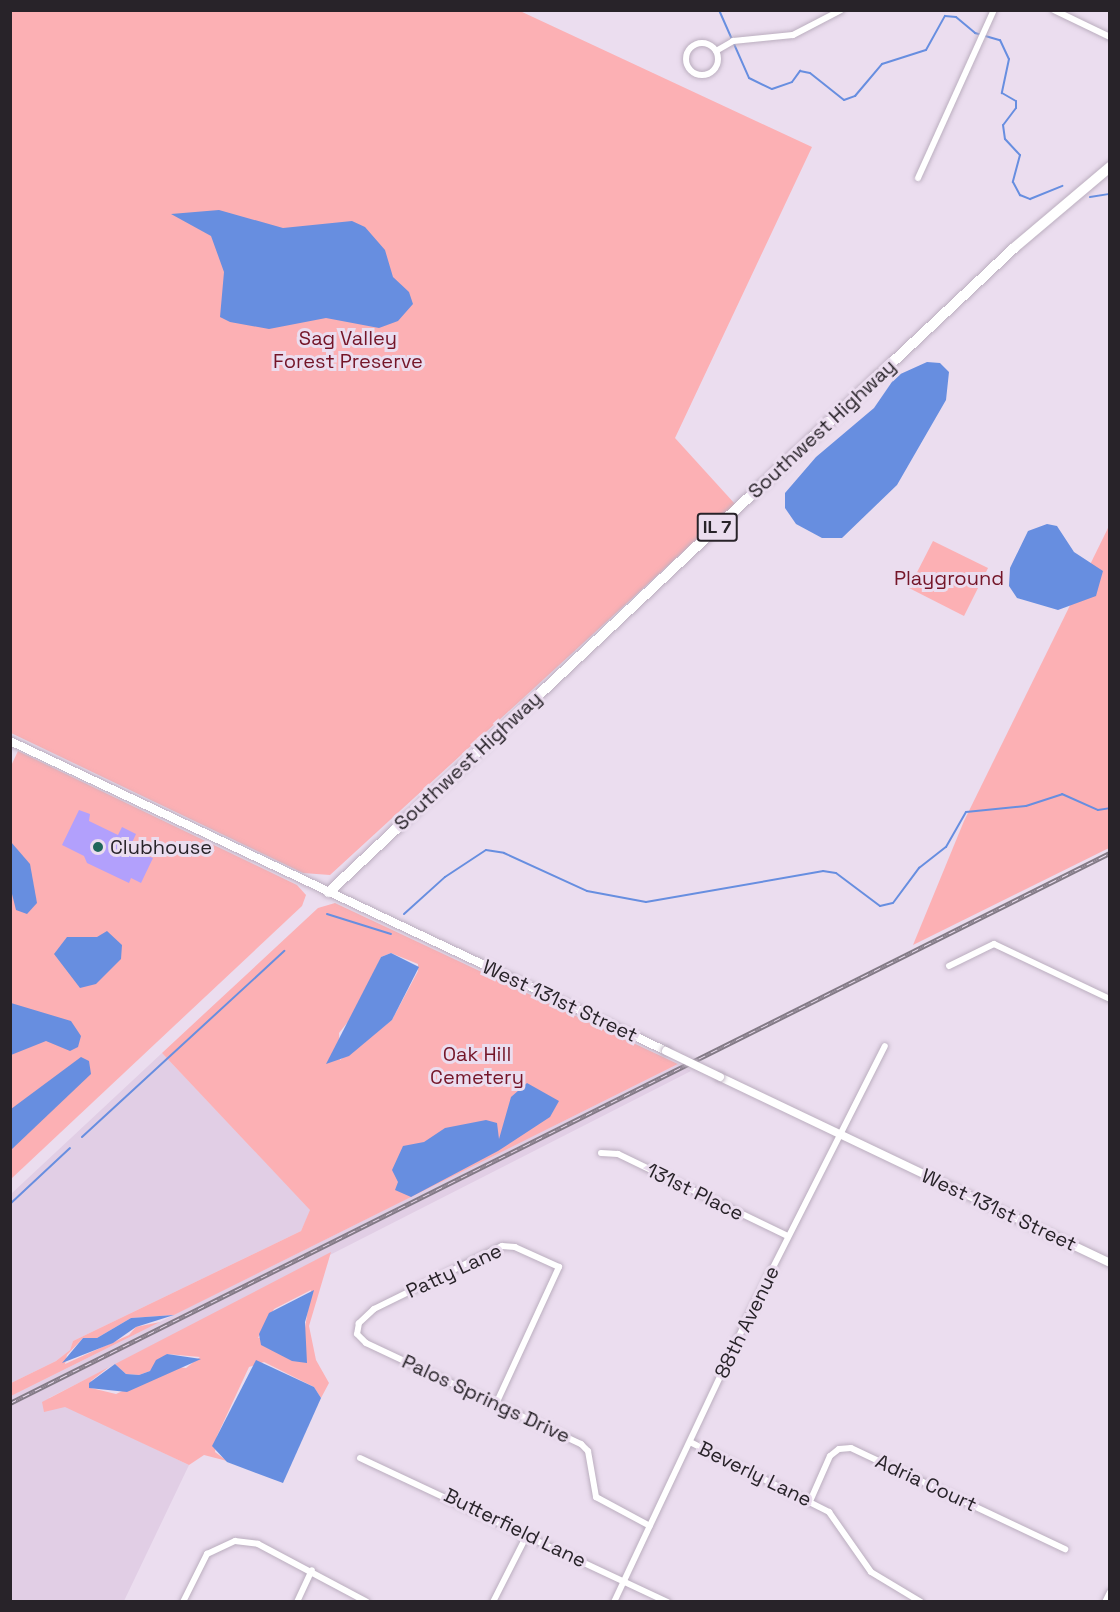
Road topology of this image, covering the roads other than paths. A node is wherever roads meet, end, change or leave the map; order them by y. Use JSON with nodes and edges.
{"nodes":[{"id":1,"x":841,"y":10,"type":"edge"},
{"id":2,"x":994,"y":10,"type":"edge"},
{"id":3,"x":1054,"y":10,"type":"edge"},
{"id":4,"x":1110,"y":37,"type":"edge"},
{"id":5,"x":716,"y":51,"type":"junction"},
{"id":6,"x":1110,"y":167,"type":"edge"},
{"id":7,"x":918,"y":178,"type":"dead end"},
{"id":8,"x":10,"y":741,"type":"edge"},
{"id":9,"x":328,"y":892,"type":"junction"},
{"id":10,"x":949,"y":966,"type":"dead end"},
{"id":11,"x":1110,"y":999,"type":"edge"},
{"id":12,"x":885,"y":1046,"type":"dead end"},
{"id":13,"x":838,"y":1134,"type":"junction"},
{"id":14,"x":601,"y":1153,"type":"dead end"},
{"id":15,"x":788,"y":1236,"type":"junction"},
{"id":16,"x":1110,"y":1263,"type":"edge"},
{"id":17,"x":357,"y":1328,"type":"joint"},
{"id":18,"x":496,"y":1404,"type":"junction"},
{"id":19,"x":690,"y":1442,"type":"junction"},
{"id":20,"x":360,"y":1458,"type":"dead end"},
{"id":21,"x":811,"y":1499,"type":"junction"},
{"id":22,"x":650,"y":1526,"type":"junction"},
{"id":23,"x":527,"y":1535,"type":"junction"},
{"id":24,"x":1065,"y":1549,"type":"dead end"},
{"id":25,"x":312,"y":1570,"type":"junction"},
{"id":26,"x":624,"y":1580,"type":"junction"},
{"id":27,"x":1110,"y":1592,"type":"edge"},
{"id":28,"x":183,"y":1602,"type":"edge"},
{"id":29,"x":297,"y":1602,"type":"edge"},
{"id":30,"x":367,"y":1602,"type":"edge"},
{"id":31,"x":493,"y":1602,"type":"edge"},
{"id":32,"x":614,"y":1602,"type":"edge"},
{"id":33,"x":668,"y":1602,"type":"edge"},
{"id":34,"x":921,"y":1602,"type":"edge"},
{"id":35,"x":1105,"y":1602,"type":"edge"}],
"edges":[{"from":1,"to":5,"type":"street"},
{"from":2,"to":7,"type":"street"},
{"from":3,"to":4,"type":"street"},
{"from":5,"to":5,"type":"street"},
{"from":6,"to":9,"type":"main road","name":"Southwest Highway","number":"IL 7"},
{"from":8,"to":9,"type":"street","name":"West 131st Street"},
{"from":9,"to":13,"type":"street","name":"West 131st Street","bridge":true},
{"from":10,"to":11,"type":"street"},
{"from":12,"to":13,"type":"street","name":"88th Avenue"},
{"from":13,"to":15,"type":"street","name":"88th Avenue"},
{"from":13,"to":16,"type":"street","name":"West 131st Street"},
{"from":14,"to":15,"type":"street","name":"131st Place"},
{"from":15,"to":19,"type":"street","name":"88th Avenue"},
{"from":17,"to":18,"type":"street","name":"Palos Springs Drive"},
{"from":17,"to":18,"type":"street","name":"Patty Lane"},
{"from":18,"to":22,"type":"street","name":"Palos Springs Drive"},
{"from":19,"to":21,"type":"street","name":"Beverly Lane"},
{"from":19,"to":22,"type":"street","name":"88th Avenue"},
{"from":20,"to":23,"type":"street","name":"Butterfield Lane"},
{"from":21,"to":24,"type":"street","name":"Adria Court"},
{"from":21,"to":34,"type":"street","name":"Beverly Lane"},
{"from":22,"to":26,"type":"street","name":"88th Avenue"},
{"from":23,"to":26,"type":"street","name":"Butterfield Lane"},
{"from":23,"to":31,"type":"street"},
{"from":25,"to":28,"type":"street"},
{"from":25,"to":29,"type":"street"},
{"from":25,"to":30,"type":"street"},
{"from":26,"to":32,"type":"street","name":"88th Avenue"},
{"from":26,"to":33,"type":"street","name":"Butterfield Lane"},
{"from":27,"to":35,"type":"street"}]}
